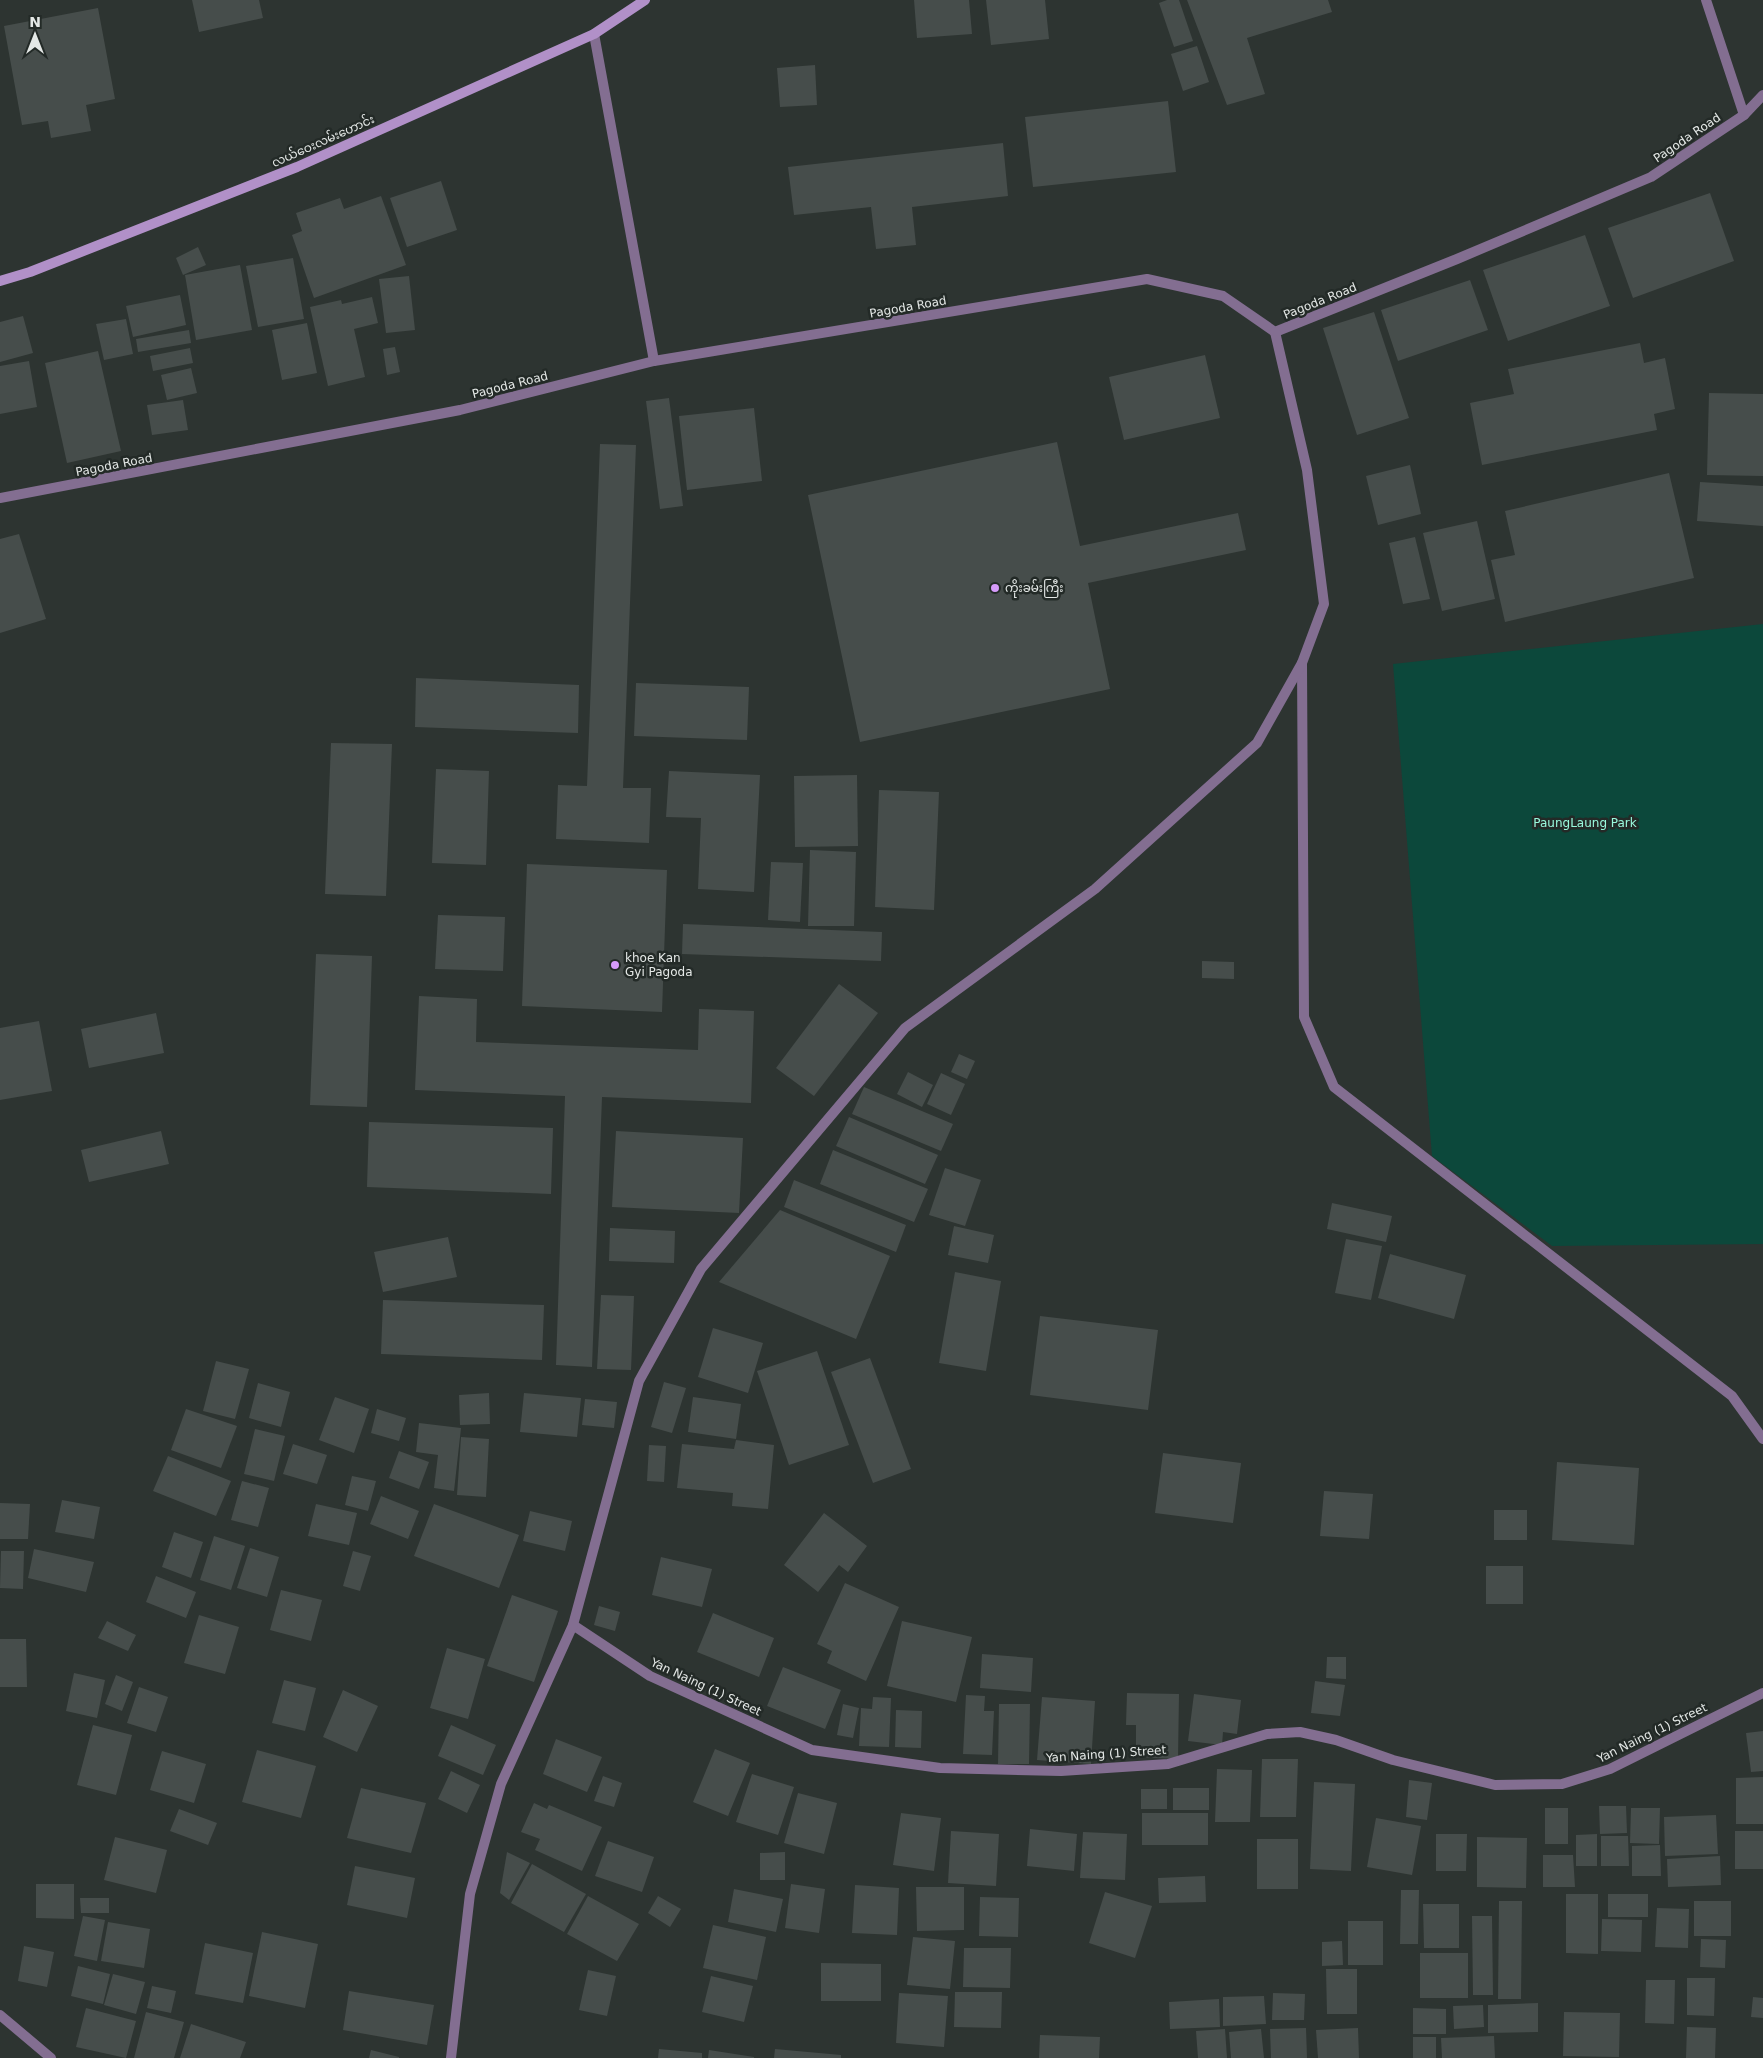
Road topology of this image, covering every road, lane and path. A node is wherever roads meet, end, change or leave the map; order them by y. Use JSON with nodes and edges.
{"nodes":[{"id":1,"x":645,"y":0,"type":"edge"},
{"id":2,"x":1706,"y":0,"type":"edge"},
{"id":3,"x":594,"y":34,"type":"junction"},
{"id":4,"x":1763,"y":95,"type":"edge"},
{"id":5,"x":1744,"y":115,"type":"junction"},
{"id":6,"x":0,"y":281,"type":"edge"},
{"id":7,"x":1275,"y":332,"type":"junction"},
{"id":8,"x":654,"y":362,"type":"junction"},
{"id":9,"x":0,"y":498,"type":"edge"},
{"id":10,"x":1302,"y":663,"type":"junction"},
{"id":11,"x":1763,"y":1439,"type":"edge"},
{"id":12,"x":573,"y":1625,"type":"junction"},
{"id":13,"x":1763,"y":1693,"type":"edge"},
{"id":14,"x":0,"y":2015,"type":"edge"},
{"id":15,"x":51,"y":2058,"type":"edge"},
{"id":16,"x":451,"y":2058,"type":"edge"}],
"edges":[{"from":1,"to":3,"type":"street","name":"လယ်ဝေးလမ်းဟောင်း"},
{"from":2,"to":5,"type":"street"},
{"from":3,"to":6,"type":"street","name":"လယ်ဝေးလမ်းဟောင်း"},
{"from":3,"to":8,"type":"street"},
{"from":4,"to":5,"type":"street","name":"Pagoda Road"},
{"from":5,"to":7,"type":"street","name":"Pagoda Road"},
{"from":7,"to":8,"type":"street","name":"Pagoda Road"},
{"from":7,"to":10,"type":"street"},
{"from":8,"to":9,"type":"street","name":"Pagoda Road"},
{"from":10,"to":11,"type":"street"},
{"from":10,"to":12,"type":"street"},
{"from":12,"to":13,"type":"street","name":"Yan Naing (1) Street"},
{"from":12,"to":16,"type":"street"},
{"from":14,"to":15,"type":"street"}]}
